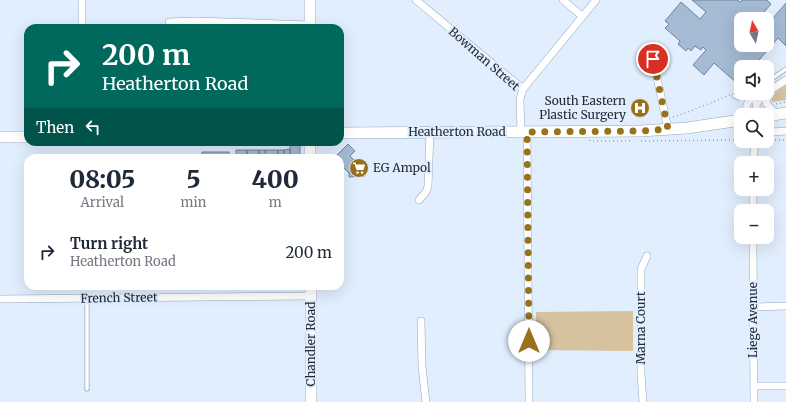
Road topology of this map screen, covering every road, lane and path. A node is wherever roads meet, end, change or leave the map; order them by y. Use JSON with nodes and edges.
{"nodes":[{"id":1,"x":82,"y":0,"type":"edge"},
{"id":2,"x":310,"y":0,"type":"edge"},
{"id":3,"x":416,"y":0,"type":"edge"},
{"id":4,"x":563,"y":0,"type":"edge"},
{"id":5,"x":596,"y":0,"type":"edge"},
{"id":6,"x":582,"y":16,"type":"junction"},
{"id":7,"x":169,"y":22,"type":"dead end"},
{"id":8,"x":82,"y":24,"type":"edge"},
{"id":9,"x":253,"y":24,"type":"edge"},
{"id":10,"x":310,"y":24,"type":"edge"},
{"id":11,"x":653,"y":59,"type":"dead end"},
{"id":12,"x":786,"y":69,"type":"edge"},
{"id":13,"x":774,"y":77,"type":"edge"},
{"id":14,"x":786,"y":80,"type":"edge"},
{"id":15,"x":774,"y":88,"type":"edge"},
{"id":16,"x":523,"y":89,"type":"junction"},
{"id":17,"x":734,"y":95,"type":"edge"},
{"id":18,"x":765,"y":100,"type":"edge"},
{"id":19,"x":776,"y":114,"type":"edge"},
{"id":20,"x":673,"y":117,"type":"dead end"},
{"id":21,"x":734,"y":121,"type":"edge"},
{"id":22,"x":668,"y":129,"type":"junction"},
{"id":23,"x":786,"y":131,"type":"edge"},
{"id":24,"x":430,"y":132,"type":"junction"},
{"id":25,"x":524,"y":132,"type":"junction"},
{"id":26,"x":774,"y":132,"type":"edge"},
{"id":27,"x":344,"y":133,"type":"edge"},
{"id":28,"x":0,"y":137,"type":"edge"},
{"id":29,"x":24,"y":137,"type":"edge"},
{"id":30,"x":590,"y":139,"type":"dead end"},
{"id":31,"x":734,"y":140,"type":"edge"},
{"id":32,"x":774,"y":140,"type":"edge"},
{"id":33,"x":786,"y":140,"type":"edge"},
{"id":34,"x":419,"y":200,"type":"dead end"},
{"id":35,"x":753,"y":244,"type":"edge"},
{"id":36,"x":647,"y":256,"type":"dead end"},
{"id":37,"x":311,"y":291,"type":"edge"},
{"id":38,"x":0,"y":299,"type":"edge"},
{"id":39,"x":87,"y":299,"type":"junction"},
{"id":40,"x":786,"y":306,"type":"edge"},
{"id":41,"x":754,"y":307,"type":"junction"},
{"id":42,"x":421,"y":321,"type":"dead end"},
{"id":43,"x":754,"y":386,"type":"junction"},
{"id":44,"x":786,"y":386,"type":"edge"},
{"id":45,"x":87,"y":389,"type":"dead end"},
{"id":46,"x":311,"y":402,"type":"edge"},
{"id":47,"x":426,"y":402,"type":"edge"},
{"id":48,"x":529,"y":402,"type":"edge"},
{"id":49,"x":643,"y":402,"type":"edge"},
{"id":50,"x":754,"y":402,"type":"edge"}],
"edges":[{"from":1,"to":8,"type":"street"},
{"from":2,"to":10,"type":"main road"},
{"from":3,"to":16,"type":"street","name":"Bowman Street"},
{"from":4,"to":6,"type":"street"},
{"from":5,"to":6,"type":"street"},
{"from":6,"to":16,"type":"street"},
{"from":7,"to":9,"type":"street"},
{"from":11,"to":22,"type":"street"},
{"from":12,"to":13,"type":"lane"},
{"from":14,"to":15,"type":"street"},
{"from":16,"to":25,"type":"street","name":"Bowman Street"},
{"from":17,"to":20,"type":"path"},
{"from":18,"to":19,"type":"street"},
{"from":21,"to":22,"type":"main road","name":"Heatherton Road"},
{"from":22,"to":25,"type":"main road","name":"Heatherton Road"},
{"from":23,"to":26,"type":"street"},
{"from":24,"to":25,"type":"main road","name":"Heatherton Road"},
{"from":24,"to":27,"type":"main road","name":"Heatherton Road"},
{"from":24,"to":34,"type":"street"},
{"from":25,"to":48,"type":"street","name":"Bowman Street"},
{"from":28,"to":29,"type":"main road"},
{"from":30,"to":31,"type":"path"},
{"from":32,"to":33,"type":"path"},
{"from":35,"to":41,"type":"street","name":"Liege Avenue"},
{"from":36,"to":49,"type":"street","name":"Marna Court"},
{"from":37,"to":39,"type":"street","name":"French Street"},
{"from":37,"to":46,"type":"main road","name":"Chandler Road"},
{"from":38,"to":39,"type":"street","name":"French Street"},
{"from":39,"to":45,"type":"lane"},
{"from":40,"to":41,"type":"street"},
{"from":41,"to":43,"type":"street","name":"Liege Avenue"},
{"from":42,"to":47,"type":"street"},
{"from":43,"to":44,"type":"street"},
{"from":43,"to":50,"type":"street","name":"Liege Avenue"}]}
